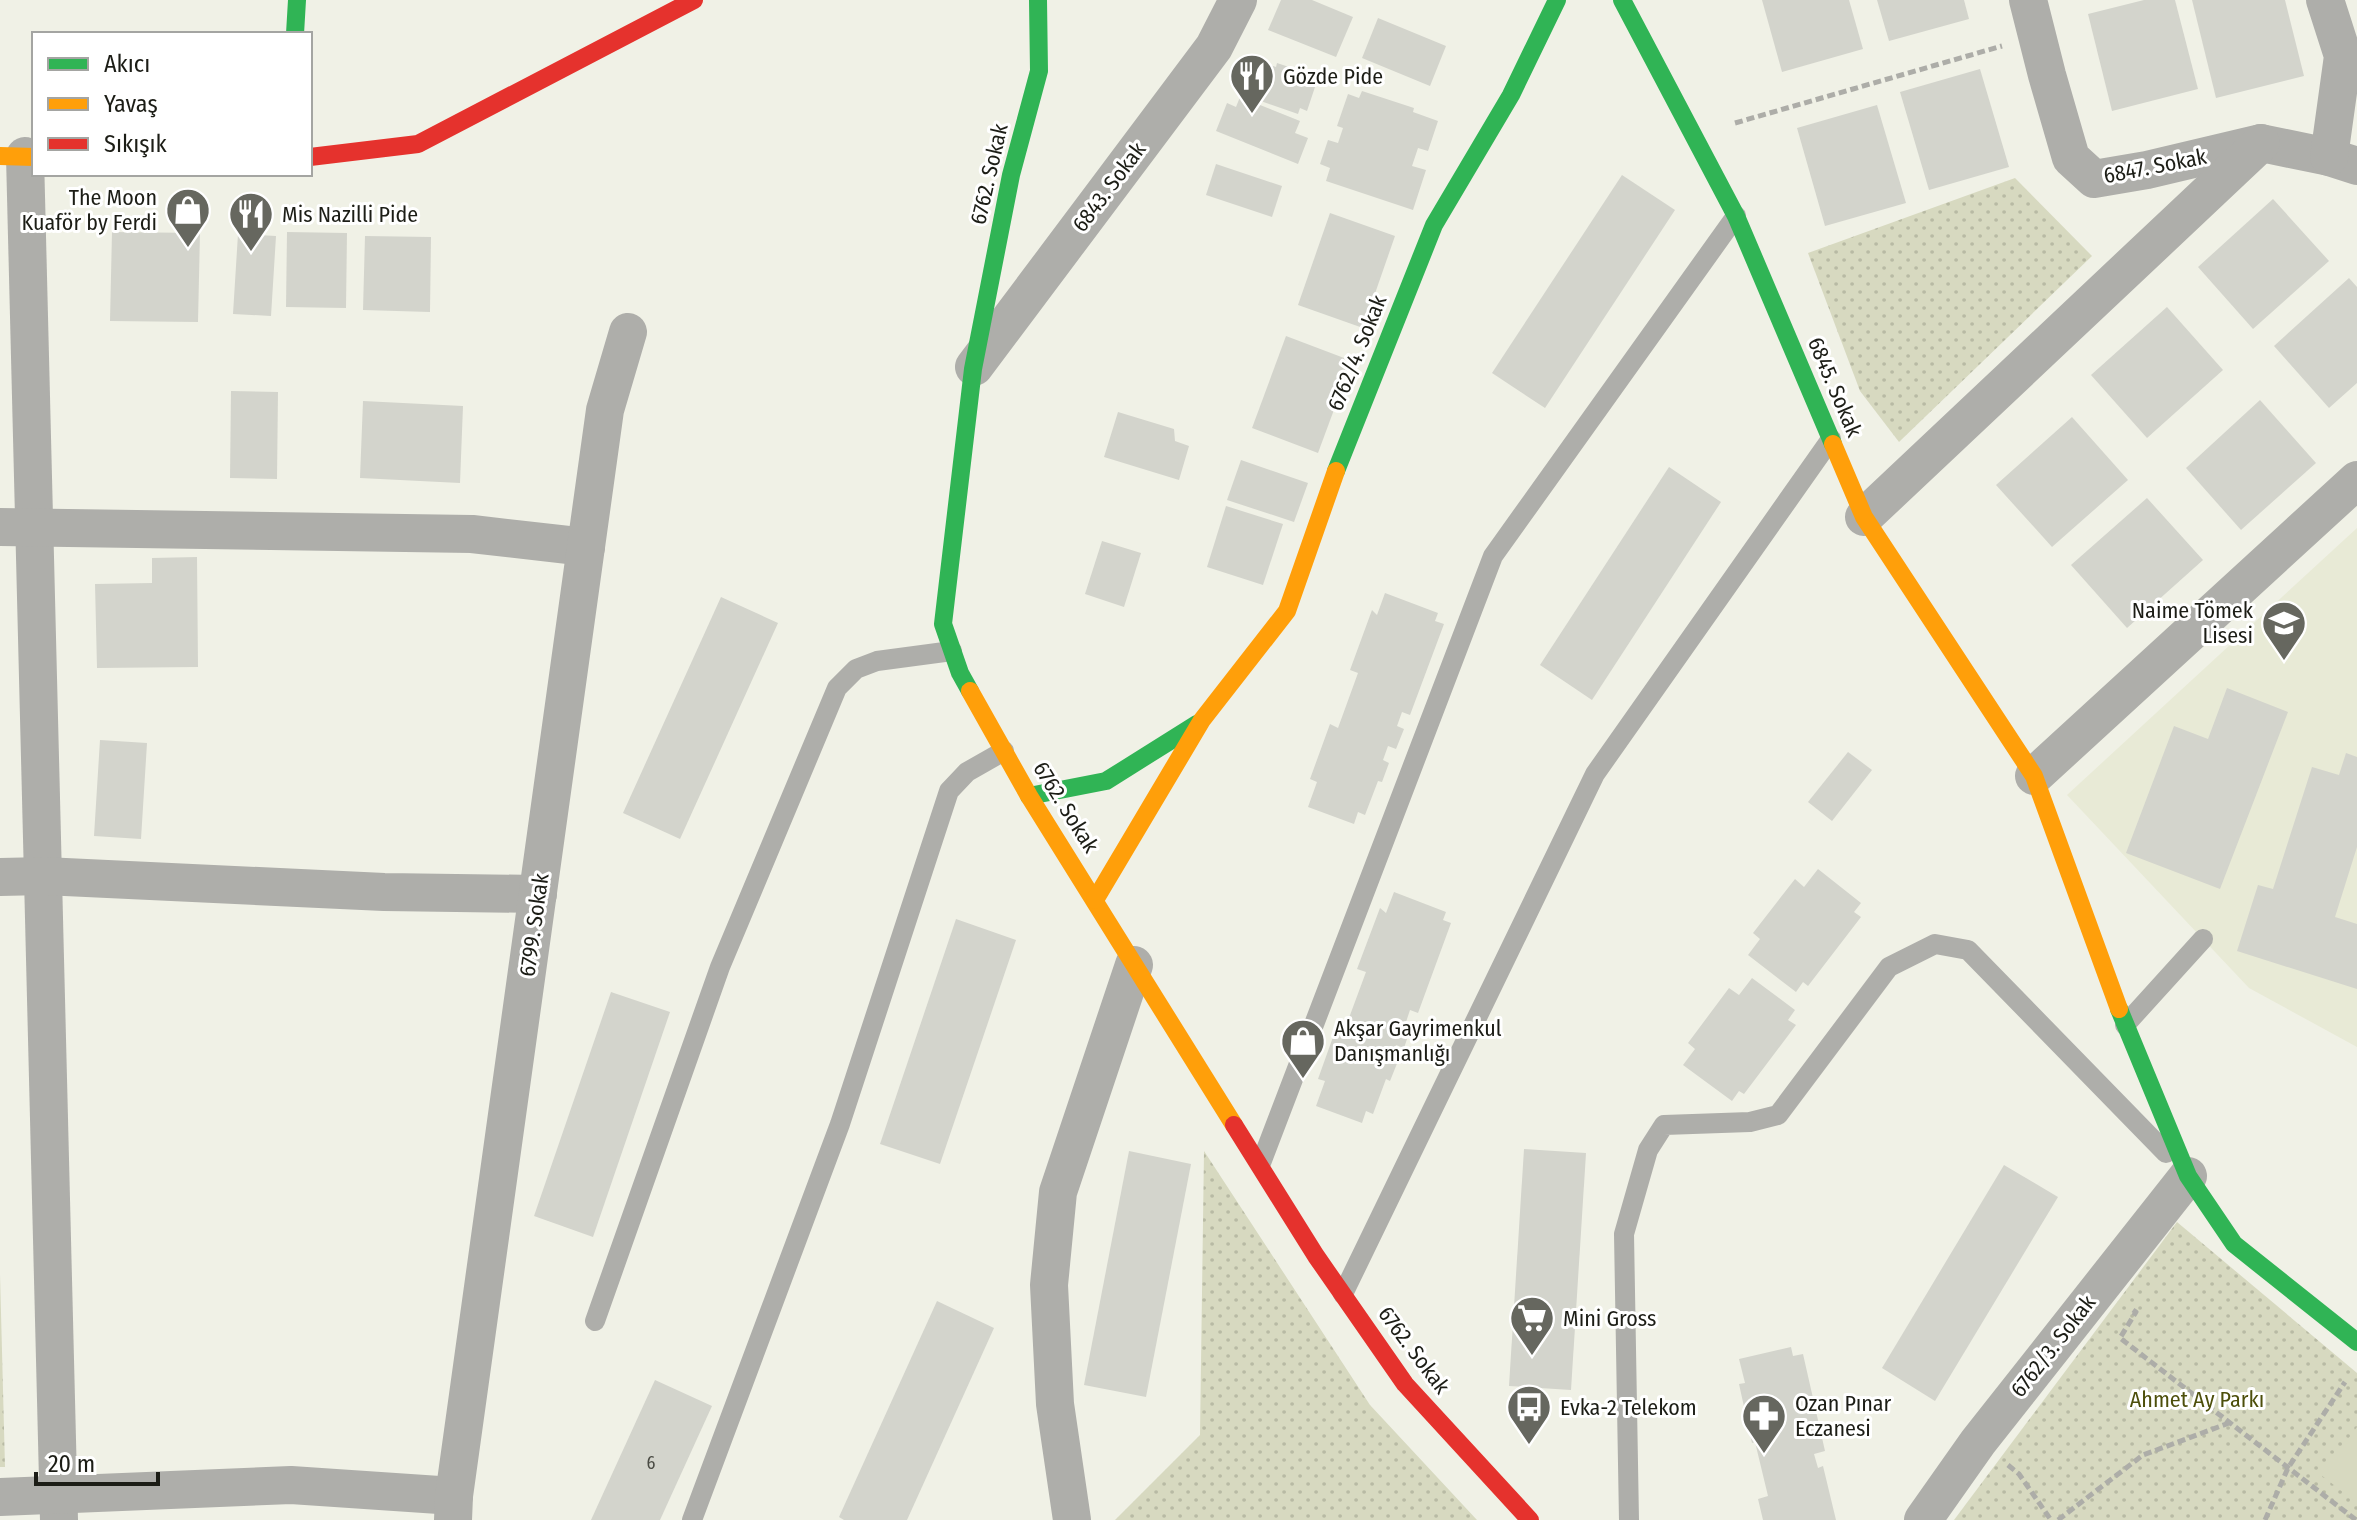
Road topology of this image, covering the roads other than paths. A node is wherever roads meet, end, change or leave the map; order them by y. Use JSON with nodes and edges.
{"nodes":[{"id":1,"x":297,"y":0,"type":"edge"},
{"id":2,"x":694,"y":0,"type":"edge"},
{"id":3,"x":1038,"y":0,"type":"edge"},
{"id":4,"x":1238,"y":0,"type":"edge"},
{"id":5,"x":1557,"y":0,"type":"edge"},
{"id":6,"x":1622,"y":0,"type":"edge"},
{"id":7,"x":2325,"y":0,"type":"edge"},
{"id":8,"x":2033,"y":18,"type":"edge"},
{"id":9,"x":295,"y":32,"type":"edge"},
{"id":10,"x":2261,"y":143,"type":"junction"},
{"id":11,"x":20,"y":156,"type":"edge"},
{"id":12,"x":312,"y":157,"type":"edge"},
{"id":13,"x":2343,"y":162,"type":"edge"},
{"id":14,"x":1736,"y":216,"type":"junction"},
{"id":15,"x":628,"y":332,"type":"dead end"},
{"id":16,"x":973,"y":369,"type":"junction"},
{"id":17,"x":1831,"y":439,"type":"junction"},
{"id":18,"x":2357,"y":480,"type":"edge"},
{"id":19,"x":1864,"y":517,"type":"junction"},
{"id":20,"x":17,"y":527,"type":"edge"},
{"id":21,"x":586,"y":547,"type":"junction"},
{"id":22,"x":952,"y":651,"type":"junction"},
{"id":23,"x":1202,"y":720,"type":"junction"},
{"id":24,"x":1004,"y":751,"type":"junction"},
{"id":25,"x":2034,"y":776,"type":"junction"},
{"id":26,"x":1029,"y":796,"type":"junction"},
{"id":27,"x":44,"y":876,"type":"junction"},
{"id":28,"x":0,"y":877,"type":"edge"},
{"id":29,"x":538,"y":894,"type":"junction"},
{"id":30,"x":1095,"y":900,"type":"junction"},
{"id":31,"x":2203,"y":939,"type":"dead end"},
{"id":32,"x":1134,"y":965,"type":"junction"},
{"id":33,"x":2125,"y":1025,"type":"junction"},
{"id":34,"x":1260,"y":1166,"type":"junction"},
{"id":35,"x":2188,"y":1176,"type":"junction"},
{"id":36,"x":1343,"y":1295,"type":"junction"},
{"id":37,"x":595,"y":1321,"type":"dead end"},
{"id":38,"x":2355,"y":1337,"type":"edge"},
{"id":39,"x":0,"y":1497,"type":"edge"},
{"id":40,"x":59,"y":1508,"type":"edge"},
{"id":41,"x":453,"y":1508,"type":"edge"},
{"id":42,"x":692,"y":1520,"type":"edge"},
{"id":43,"x":1072,"y":1520,"type":"edge"},
{"id":44,"x":1530,"y":1520,"type":"edge"},
{"id":45,"x":1629,"y":1520,"type":"edge"},
{"id":46,"x":1923,"y":1520,"type":"edge"}],
"edges":[{"from":1,"to":9,"type":"street"},
{"from":2,"to":12,"type":"street"},
{"from":3,"to":16,"type":"street","name":"6762. Sokak"},
{"from":4,"to":16,"type":"street","name":"6843. Sokak"},
{"from":5,"to":23,"type":"street","name":"6762/4. Sokak"},
{"from":6,"to":14,"type":"street","name":"6845. Sokak"},
{"from":7,"to":13,"type":"street"},
{"from":8,"to":10,"type":"street","name":"6847. Sokak"},
{"from":10,"to":13,"type":"street","name":"6847. Sokak"},
{"from":10,"to":19,"type":"street"},
{"from":11,"to":20,"type":"street"},
{"from":14,"to":17,"type":"street","name":"6845. Sokak"},
{"from":14,"to":34,"type":"lane"},
{"from":15,"to":21,"type":"street","name":"6799. Sokak"},
{"from":16,"to":22,"type":"street","name":"6762. Sokak"},
{"from":17,"to":19,"type":"street","name":"6845. Sokak"},
{"from":17,"to":36,"type":"lane"},
{"from":18,"to":25,"type":"street"},
{"from":19,"to":25,"type":"street","name":"6845. Sokak"},
{"from":20,"to":21,"type":"street"},
{"from":20,"to":27,"type":"street"},
{"from":21,"to":29,"type":"street","name":"6799. Sokak"},
{"from":22,"to":24,"type":"street","name":"6762. Sokak"},
{"from":22,"to":37,"type":"lane"},
{"from":23,"to":26,"type":"street","name":"6762/4. Sokak"},
{"from":23,"to":30,"type":"street","name":"6762/4. Sokak"},
{"from":24,"to":26,"type":"street","name":"6762. Sokak"},
{"from":24,"to":42,"type":"lane"},
{"from":25,"to":33,"type":"street","name":"6845. Sokak"},
{"from":26,"to":30,"type":"street","name":"6762. Sokak"},
{"from":27,"to":28,"type":"street"},
{"from":27,"to":29,"type":"street"},
{"from":27,"to":40,"type":"street"},
{"from":29,"to":41,"type":"street","name":"6799. Sokak"},
{"from":30,"to":32,"type":"street","name":"6762. Sokak"},
{"from":31,"to":33,"type":"lane"},
{"from":32,"to":34,"type":"street","name":"6762. Sokak"},
{"from":32,"to":43,"type":"street"},
{"from":33,"to":35,"type":"street","name":"6845. Sokak"},
{"from":34,"to":36,"type":"street","name":"6762. Sokak"},
{"from":35,"to":38,"type":"street","name":"6845. Sokak"},
{"from":35,"to":45,"type":"lane"},
{"from":35,"to":46,"type":"street","name":"6762/3. Sokak"},
{"from":36,"to":44,"type":"street","name":"6762. Sokak"},
{"from":39,"to":40,"type":"street"},
{"from":40,"to":41,"type":"street"}]}
